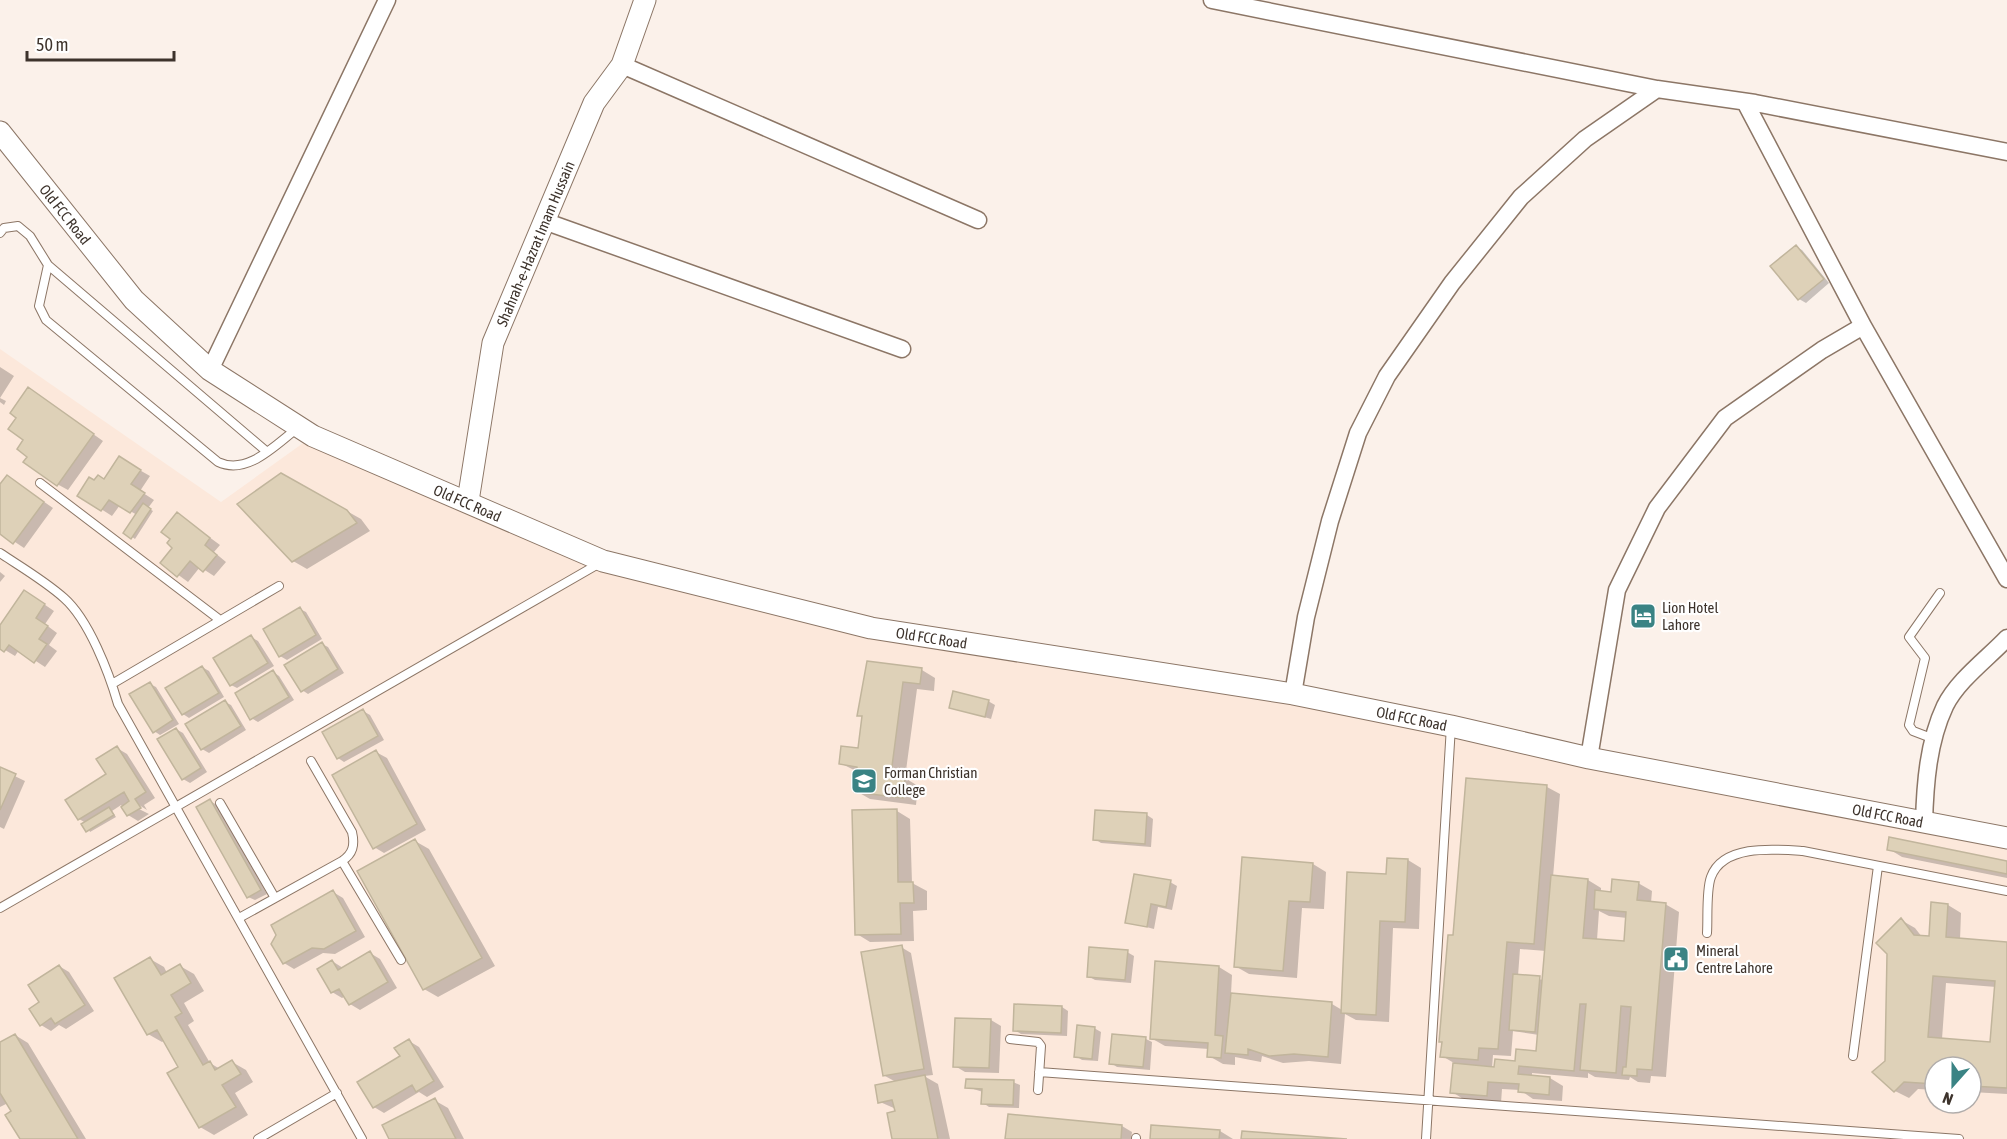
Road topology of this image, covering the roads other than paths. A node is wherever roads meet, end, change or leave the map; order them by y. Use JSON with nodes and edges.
{"nodes":[{"id":1,"x":387,"y":0,"type":"edge"},
{"id":2,"x":645,"y":0,"type":"edge"},
{"id":3,"x":1212,"y":0,"type":"edge"},
{"id":4,"x":622,"y":65,"type":"junction"},
{"id":5,"x":1657,"y":88,"type":"junction"},
{"id":6,"x":1744,"y":102,"type":"junction"},
{"id":7,"x":0,"y":132,"type":"edge"},
{"id":8,"x":2007,"y":152,"type":"edge"},
{"id":9,"x":544,"y":220,"type":"junction"},
{"id":10,"x":978,"y":220,"type":"dead end"},
{"id":11,"x":0,"y":233,"type":"edge"},
{"id":12,"x":48,"y":264,"type":"junction"},
{"id":13,"x":1863,"y":326,"type":"junction"},
{"id":14,"x":902,"y":349,"type":"dead end"},
{"id":15,"x":210,"y":370,"type":"junction"},
{"id":16,"x":300,"y":427,"type":"junction"},
{"id":17,"x":266,"y":451,"type":"junction"},
{"id":18,"x":40,"y":483,"type":"dead end"},
{"id":19,"x":468,"y":501,"type":"junction"},
{"id":20,"x":0,"y":553,"type":"edge"},
{"id":21,"x":603,"y":561,"type":"junction"},
{"id":22,"x":2007,"y":579,"type":"edge"},
{"id":23,"x":279,"y":586,"type":"dead end"},
{"id":24,"x":1940,"y":593,"type":"dead end"},
{"id":25,"x":220,"y":620,"type":"junction"},
{"id":26,"x":2007,"y":638,"type":"edge"},
{"id":27,"x":112,"y":684,"type":"junction"},
{"id":28,"x":1293,"y":694,"type":"junction"},
{"id":29,"x":1451,"y":726,"type":"junction"},
{"id":30,"x":1935,"y":740,"type":"junction"},
{"id":31,"x":1589,"y":758,"type":"junction"},
{"id":32,"x":311,"y":761,"type":"dead end"},
{"id":33,"x":220,"y":803,"type":"dead end"},
{"id":34,"x":176,"y":805,"type":"junction"},
{"id":35,"x":1924,"y":823,"type":"junction"},
{"id":36,"x":2007,"y":838,"type":"edge"},
{"id":37,"x":342,"y":861,"type":"junction"},
{"id":38,"x":1878,"y":866,"type":"junction"},
{"id":39,"x":2007,"y":891,"type":"edge"},
{"id":40,"x":275,"y":898,"type":"junction"},
{"id":41,"x":0,"y":908,"type":"edge"},
{"id":42,"x":239,"y":918,"type":"junction"},
{"id":43,"x":1707,"y":933,"type":"dead end"},
{"id":44,"x":401,"y":960,"type":"dead end"},
{"id":45,"x":1010,"y":1039,"type":"dead end"},
{"id":46,"x":1853,"y":1056,"type":"dead end"},
{"id":47,"x":1039,"y":1072,"type":"junction"},
{"id":48,"x":1038,"y":1090,"type":"dead end"},
{"id":49,"x":338,"y":1093,"type":"junction"},
{"id":50,"x":1430,"y":1099,"type":"junction"},
{"id":51,"x":258,"y":1139,"type":"edge"},
{"id":52,"x":362,"y":1139,"type":"edge"},
{"id":53,"x":1426,"y":1139,"type":"edge"},
{"id":54,"x":1959,"y":1139,"type":"edge"}],
"edges":[{"from":1,"to":15,"type":"street"},
{"from":2,"to":4,"type":"street","name":"Shahrah-e-Hazrat Imam Hussain"},
{"from":3,"to":5,"type":"street"},
{"from":4,"to":9,"type":"street","name":"Shahrah-e-Hazrat Imam Hussain"},
{"from":4,"to":10,"type":"street"},
{"from":5,"to":6,"type":"street"},
{"from":5,"to":28,"type":"street"},
{"from":6,"to":8,"type":"street"},
{"from":6,"to":13,"type":"street"},
{"from":7,"to":15,"type":"street","name":"Old FCC Road"},
{"from":9,"to":14,"type":"street"},
{"from":9,"to":19,"type":"street","name":"Shahrah-e-Hazrat Imam Hussain"},
{"from":11,"to":12,"type":"lane"},
{"from":12,"to":17,"type":"lane"},
{"from":12,"to":17,"type":"lane"},
{"from":13,"to":22,"type":"street"},
{"from":13,"to":31,"type":"street"},
{"from":15,"to":16,"type":"street","name":"Old FCC Road"},
{"from":16,"to":17,"type":"lane"},
{"from":16,"to":19,"type":"street","name":"Old FCC Road"},
{"from":18,"to":25,"type":"lane"},
{"from":19,"to":21,"type":"street","name":"Old FCC Road"},
{"from":20,"to":27,"type":"lane"},
{"from":21,"to":28,"type":"street","name":"Old FCC Road"},
{"from":21,"to":34,"type":"lane"},
{"from":23,"to":25,"type":"lane"},
{"from":24,"to":30,"type":"lane"},
{"from":25,"to":27,"type":"lane"},
{"from":26,"to":30,"type":"street"},
{"from":27,"to":34,"type":"lane"},
{"from":28,"to":29,"type":"street","name":"Old FCC Road"},
{"from":29,"to":31,"type":"street","name":"Old FCC Road"},
{"from":29,"to":50,"type":"lane"},
{"from":30,"to":35,"type":"street"},
{"from":31,"to":35,"type":"street","name":"Old FCC Road"},
{"from":32,"to":37,"type":"lane"},
{"from":33,"to":40,"type":"lane"},
{"from":34,"to":41,"type":"lane"},
{"from":34,"to":42,"type":"lane"},
{"from":35,"to":36,"type":"street","name":"Old FCC Road"},
{"from":37,"to":40,"type":"lane"},
{"from":37,"to":44,"type":"lane"},
{"from":38,"to":39,"type":"lane"},
{"from":38,"to":43,"type":"lane"},
{"from":38,"to":46,"type":"lane"},
{"from":40,"to":42,"type":"lane"},
{"from":42,"to":49,"type":"lane"},
{"from":45,"to":47,"type":"lane"},
{"from":47,"to":48,"type":"lane"},
{"from":47,"to":50,"type":"lane"},
{"from":49,"to":51,"type":"lane"},
{"from":49,"to":52,"type":"lane"},
{"from":50,"to":53,"type":"lane"},
{"from":50,"to":54,"type":"lane"}]}
